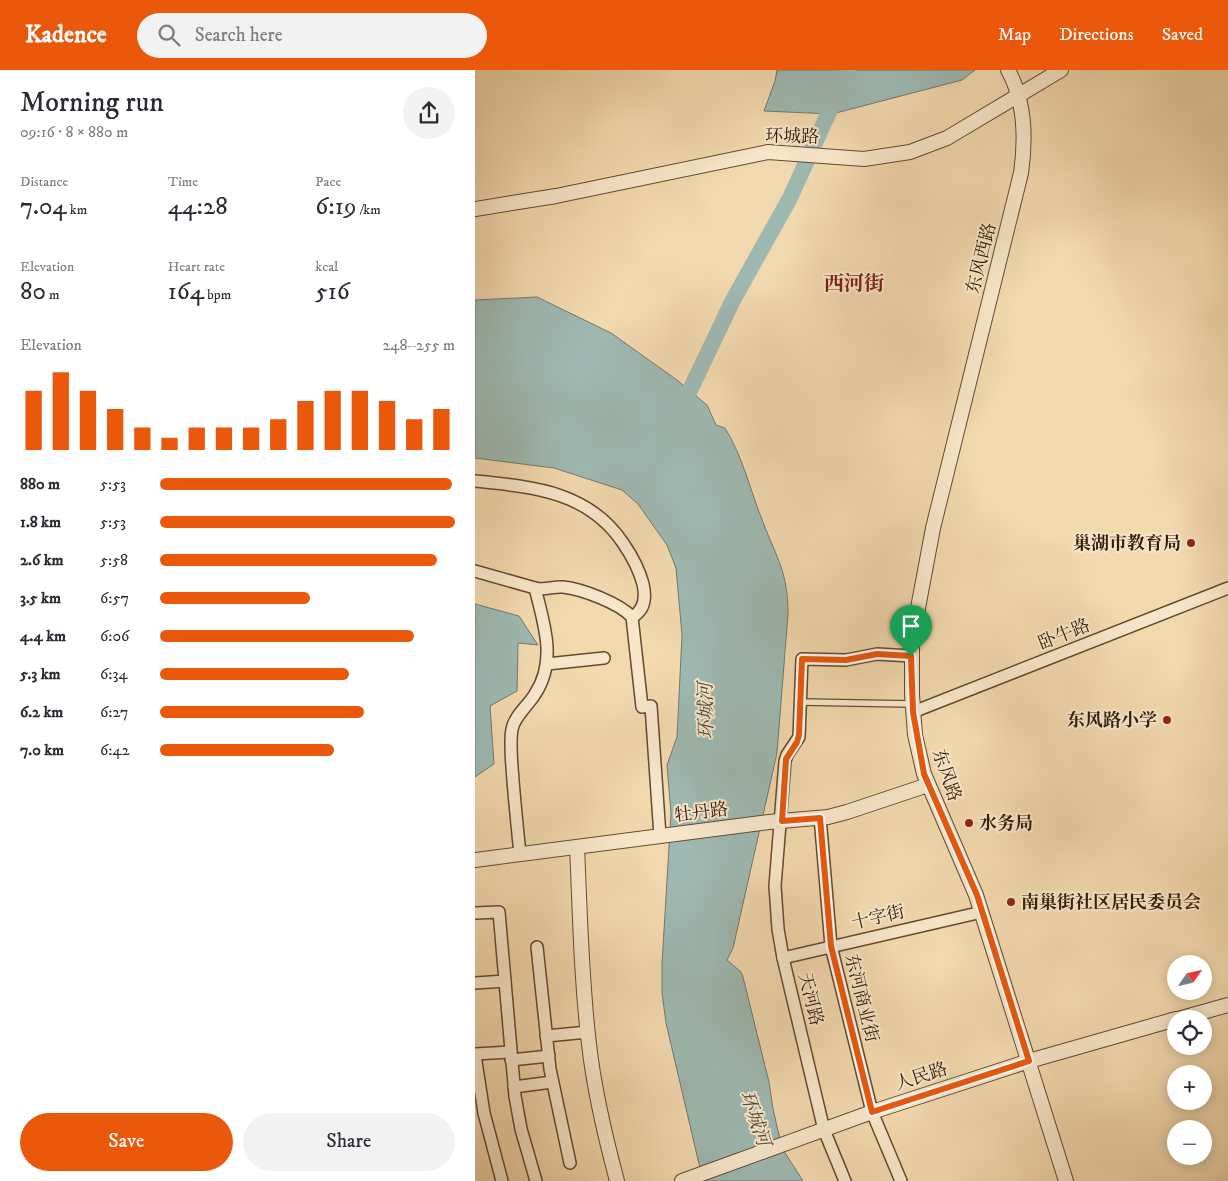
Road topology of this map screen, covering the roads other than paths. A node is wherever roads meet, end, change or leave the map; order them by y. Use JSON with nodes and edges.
{"nodes":[{"id":1,"x":1008,"y":70,"type":"edge"},
{"id":2,"x":1061,"y":70,"type":"edge"},
{"id":3,"x":1019,"y":94,"type":"junction"},
{"id":4,"x":475,"y":209,"type":"edge"},
{"id":5,"x":950,"y":455,"type":"joint"},
{"id":6,"x":475,"y":480,"type":"edge"},
{"id":7,"x":475,"y":571,"type":"edge"},
{"id":8,"x":535,"y":588,"type":"junction"},
{"id":9,"x":1228,"y":588,"type":"edge"},
{"id":10,"x":632,"y":617,"type":"junction"},
{"id":11,"x":911,"y":656,"type":"junction"},
{"id":12,"x":604,"y":658,"type":"dead end"},
{"id":13,"x":547,"y":664,"type":"junction"},
{"id":14,"x":800,"y":702,"type":"junction"},
{"id":15,"x":912,"y":708,"type":"junction"},
{"id":16,"x":928,"y":785,"type":"junction"},
{"id":17,"x":820,"y":818,"type":"junction"},
{"id":18,"x":775,"y":821,"type":"junction"},
{"id":19,"x":660,"y":836,"type":"junction"},
{"id":20,"x":577,"y":847,"type":"junction"},
{"id":21,"x":520,"y":854,"type":"junction"},
{"id":22,"x":475,"y":860,"type":"edge"},
{"id":23,"x":982,"y":912,"type":"junction"},
{"id":24,"x":475,"y":913,"type":"edge"},
{"id":25,"x":537,"y":946,"type":"dead end"},
{"id":26,"x":831,"y":946,"type":"junction"},
{"id":27,"x":783,"y":958,"type":"junction"},
{"id":28,"x":505,"y":981,"type":"junction"},
{"id":29,"x":475,"y":983,"type":"edge"},
{"id":30,"x":1228,"y":1005,"type":"edge"},
{"id":31,"x":1210,"y":1010,"type":"edge"},
{"id":32,"x":1167,"y":1022,"type":"edge"},
{"id":33,"x":588,"y":1032,"type":"junction"},
{"id":34,"x":546,"y":1036,"type":"junction"},
{"id":35,"x":475,"y":1055,"type":"edge"},
{"id":36,"x":511,"y":1056,"type":"junction"},
{"id":37,"x":549,"y":1056,"type":"junction"},
{"id":38,"x":1029,"y":1061,"type":"junction"},
{"id":39,"x":552,"y":1082,"type":"junction"},
{"id":40,"x":514,"y":1087,"type":"junction"},
{"id":41,"x":872,"y":1112,"type":"junction"},
{"id":42,"x":825,"y":1130,"type":"junction"},
{"id":43,"x":570,"y":1162,"type":"dead end"},
{"id":44,"x":502,"y":1181,"type":"edge"},
{"id":45,"x":536,"y":1181,"type":"edge"},
{"id":46,"x":617,"y":1181,"type":"edge"},
{"id":47,"x":682,"y":1181,"type":"edge"},
{"id":48,"x":845,"y":1181,"type":"edge"},
{"id":49,"x":901,"y":1181,"type":"edge"},
{"id":50,"x":1066,"y":1181,"type":"edge"}],
"edges":[{"from":1,"to":3,"type":"street","name":"东风西路"},
{"from":2,"to":3,"type":"street","name":"环城路"},
{"from":3,"to":4,"type":"street","name":"环城路"},
{"from":3,"to":5,"type":"street","name":"东风西路"},
{"from":5,"to":11,"type":"street","name":"东风路"},
{"from":6,"to":10,"type":"street"},
{"from":7,"to":8,"type":"street"},
{"from":8,"to":10,"type":"street"},
{"from":8,"to":13,"type":"street"},
{"from":9,"to":15,"type":"street","name":"卧牛路"},
{"from":10,"to":19,"type":"street"},
{"from":11,"to":14,"type":"street","name":"天河路"},
{"from":11,"to":15,"type":"street","name":"东风路"},
{"from":12,"to":13,"type":"street"},
{"from":13,"to":21,"type":"street"},
{"from":14,"to":15,"type":"lane"},
{"from":14,"to":18,"type":"street","name":"天河路"},
{"from":15,"to":16,"type":"street","name":"东风路"},
{"from":16,"to":17,"type":"street","name":"牡丹路"},
{"from":16,"to":23,"type":"street","name":"东风路"},
{"from":17,"to":18,"type":"street","name":"牡丹路"},
{"from":17,"to":26,"type":"street","name":"东河商业街"},
{"from":18,"to":19,"type":"street","name":"牡丹路"},
{"from":18,"to":27,"type":"street","name":"天河路"},
{"from":19,"to":20,"type":"street","name":"牡丹路"},
{"from":20,"to":21,"type":"street","name":"牡丹路"},
{"from":20,"to":33,"type":"street"},
{"from":21,"to":22,"type":"street","name":"牡丹路"},
{"from":23,"to":26,"type":"street","name":"十字街"},
{"from":23,"to":38,"type":"street","name":"东风路"},
{"from":24,"to":28,"type":"street"},
{"from":25,"to":34,"type":"street"},
{"from":26,"to":27,"type":"street","name":"十字街"},
{"from":26,"to":41,"type":"street","name":"东河商业街"},
{"from":27,"to":42,"type":"street","name":"天河路"},
{"from":28,"to":29,"type":"street"},
{"from":28,"to":36,"type":"street"},
{"from":30,"to":31,"type":"street","name":"人民路"},
{"from":32,"to":38,"type":"street","name":"人民路"},
{"from":33,"to":34,"type":"street"},
{"from":33,"to":46,"type":"street"},
{"from":34,"to":37,"type":"street"},
{"from":35,"to":36,"type":"street"},
{"from":35,"to":44,"type":"street"},
{"from":36,"to":37,"type":"street"},
{"from":36,"to":40,"type":"street"},
{"from":37,"to":39,"type":"street"},
{"from":38,"to":41,"type":"street","name":"人民路"},
{"from":38,"to":50,"type":"street","name":"东风路"},
{"from":39,"to":40,"type":"street"},
{"from":39,"to":43,"type":"street"},
{"from":40,"to":45,"type":"street"},
{"from":41,"to":42,"type":"street","name":"人民路"},
{"from":41,"to":49,"type":"street","name":"东河商业街"},
{"from":42,"to":47,"type":"street","name":"人民路"},
{"from":42,"to":48,"type":"street","name":"天河路"}]}
